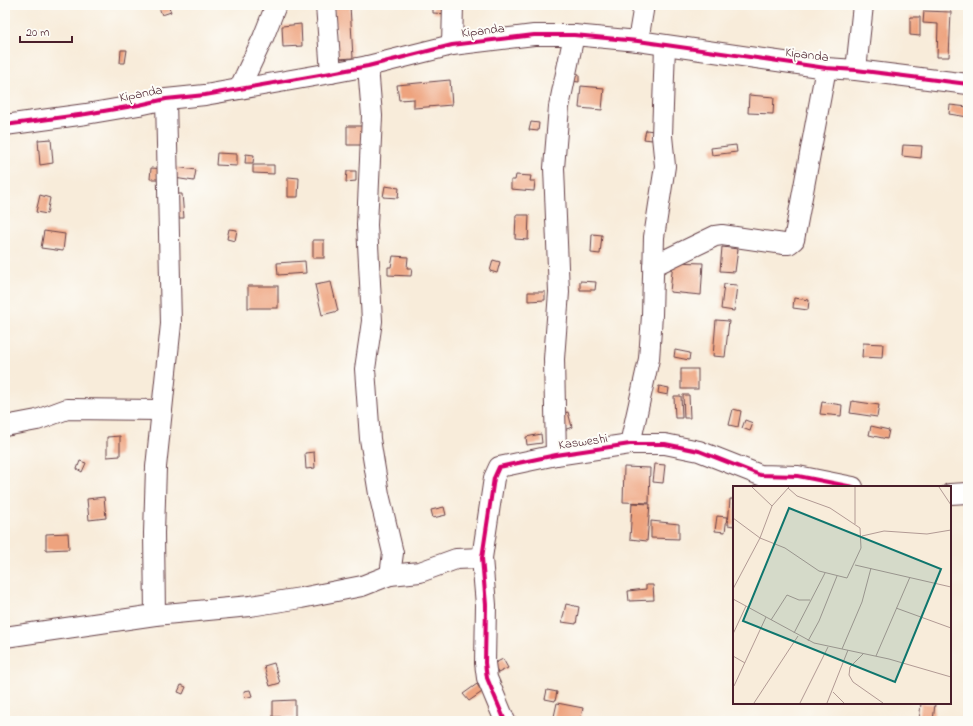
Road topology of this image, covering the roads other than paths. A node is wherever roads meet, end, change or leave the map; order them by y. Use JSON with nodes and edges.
{"nodes":[{"id":1,"x":276,"y":5,"type":"edge"},
{"id":2,"x":326,"y":5,"type":"edge"},
{"id":3,"x":453,"y":5,"type":"edge"},
{"id":4,"x":644,"y":5,"type":"edge"},
{"id":5,"x":862,"y":5,"type":"edge"},
{"id":6,"x":574,"y":35,"type":"junction"},
{"id":7,"x":638,"y":41,"type":"junction"},
{"id":8,"x":452,"y":45,"type":"junction"},
{"id":9,"x":665,"y":46,"type":"junction"},
{"id":10,"x":368,"y":66,"type":"junction"},
{"id":11,"x":826,"y":68,"type":"junction"},
{"id":12,"x":856,"y":70,"type":"junction"},
{"id":13,"x":331,"y":73,"type":"junction"},
{"id":14,"x":968,"y":84,"type":"edge"},
{"id":15,"x":239,"y":89,"type":"junction"},
{"id":16,"x":166,"y":99,"type":"junction"},
{"id":17,"x":5,"y":125,"type":"edge"},
{"id":18,"x":653,"y":266,"type":"junction"},
{"id":19,"x":160,"y":410,"type":"junction"},
{"id":20,"x":5,"y":426,"type":"edge"},
{"id":21,"x":630,"y":444,"type":"junction"},
{"id":22,"x":556,"y":456,"type":"junction"},
{"id":23,"x":848,"y":486,"type":"edge"},
{"id":24,"x":968,"y":493,"type":"edge"},
{"id":25,"x":951,"y":494,"type":"edge"},
{"id":26,"x":482,"y":558,"type":"junction"},
{"id":27,"x":390,"y":574,"type":"junction"},
{"id":28,"x":155,"y":615,"type":"junction"},
{"id":29,"x":5,"y":637,"type":"edge"},
{"id":30,"x":505,"y":721,"type":"edge"}],
"edges":[{"from":1,"to":15,"type":"street"},
{"from":2,"to":13,"type":"street"},
{"from":3,"to":8,"type":"street"},
{"from":4,"to":7,"type":"street"},
{"from":5,"to":12,"type":"street"},
{"from":6,"to":7,"type":"street","name":"Kipanda"},
{"from":6,"to":8,"type":"street","name":"Kipanda"},
{"from":6,"to":22,"type":"street"},
{"from":7,"to":9,"type":"street","name":"Kipanda"},
{"from":8,"to":10,"type":"street","name":"Kipanda"},
{"from":9,"to":11,"type":"street","name":"Kipanda"},
{"from":9,"to":18,"type":"street"},
{"from":10,"to":13,"type":"street","name":"Kipanda"},
{"from":10,"to":27,"type":"street"},
{"from":11,"to":12,"type":"street","name":"Kipanda"},
{"from":11,"to":18,"type":"street"},
{"from":12,"to":14,"type":"street","name":"Kipanda"},
{"from":13,"to":15,"type":"street","name":"Kipanda"},
{"from":15,"to":16,"type":"street","name":"Kipanda"},
{"from":16,"to":17,"type":"street","name":"Kipanda"},
{"from":16,"to":19,"type":"street"},
{"from":18,"to":21,"type":"street"},
{"from":19,"to":20,"type":"street"},
{"from":19,"to":28,"type":"street"},
{"from":21,"to":22,"type":"street","name":"Kasweshi"},
{"from":21,"to":23,"type":"street","name":"Kasweshi"},
{"from":22,"to":26,"type":"street","name":"Kasweshi"},
{"from":24,"to":25,"type":"street"},
{"from":26,"to":27,"type":"street"},
{"from":26,"to":30,"type":"street"},
{"from":27,"to":28,"type":"street"},
{"from":28,"to":29,"type":"street"}]}
